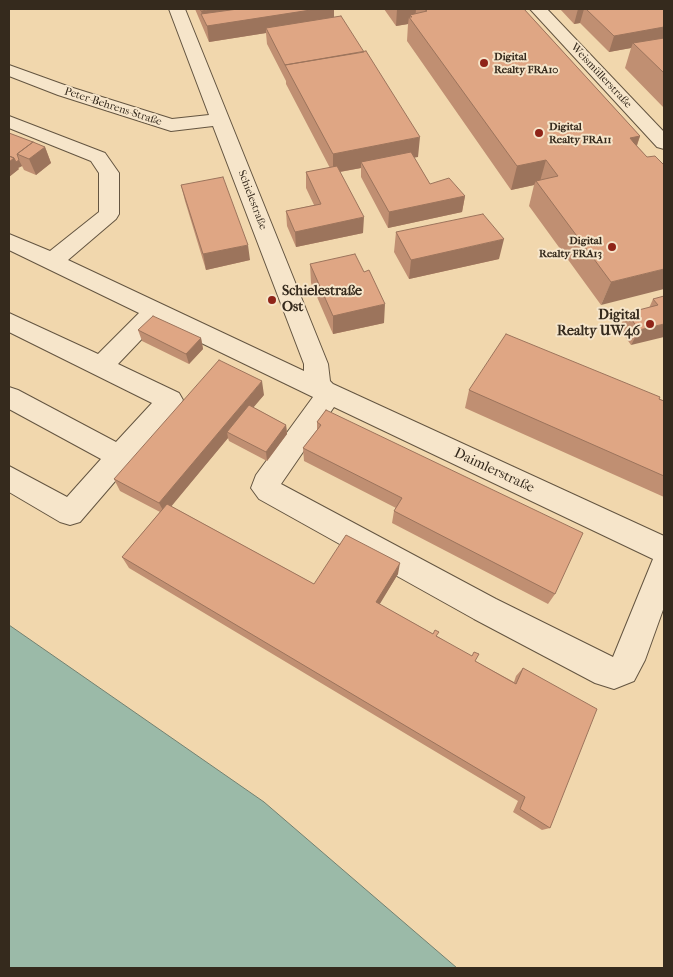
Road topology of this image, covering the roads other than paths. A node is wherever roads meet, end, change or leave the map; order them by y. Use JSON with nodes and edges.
{"nodes":[{"id":1,"x":177,"y":9,"type":"edge"},
{"id":2,"x":538,"y":9,"type":"edge"},
{"id":3,"x":9,"y":70,"type":"edge"},
{"id":4,"x":221,"y":119,"type":"junction"},
{"id":5,"x":9,"y":122,"type":"edge"},
{"id":6,"x":664,"y":143,"type":"edge"},
{"id":7,"x":9,"y":241,"type":"edge"},
{"id":8,"x":52,"y":261,"type":"junction"},
{"id":9,"x":155,"y":310,"type":"junction"},
{"id":10,"x":9,"y":322,"type":"edge"},
{"id":11,"x":101,"y":366,"type":"junction"},
{"id":12,"x":327,"y":392,"type":"junction"},
{"id":13,"x":9,"y":396,"type":"edge"},
{"id":14,"x":120,"y":457,"type":"junction"},
{"id":15,"x":9,"y":478,"type":"edge"},
{"id":16,"x":664,"y":550,"type":"edge"},
{"id":17,"x":664,"y":568,"type":"edge"}],
"edges":[{"from":1,"to":4,"type":"street","name":"Schielestraße"},
{"from":2,"to":6,"type":"street","name":"Weismüllerstraße"},
{"from":3,"to":4,"type":"street","name":"Peter-Behrens-Straße"},
{"from":4,"to":12,"type":"street","name":"Schielestraße"},
{"from":5,"to":8,"type":"street"},
{"from":7,"to":8,"type":"street","name":"Daimlerstraße"},
{"from":8,"to":9,"type":"street","name":"Daimlerstraße"},
{"from":9,"to":11,"type":"street"},
{"from":9,"to":12,"type":"street","name":"Daimlerstraße"},
{"from":10,"to":11,"type":"street"},
{"from":11,"to":14,"type":"street"},
{"from":12,"to":16,"type":"street","name":"Daimlerstraße"},
{"from":12,"to":17,"type":"street"},
{"from":13,"to":14,"type":"street"},
{"from":14,"to":15,"type":"street"}]}
